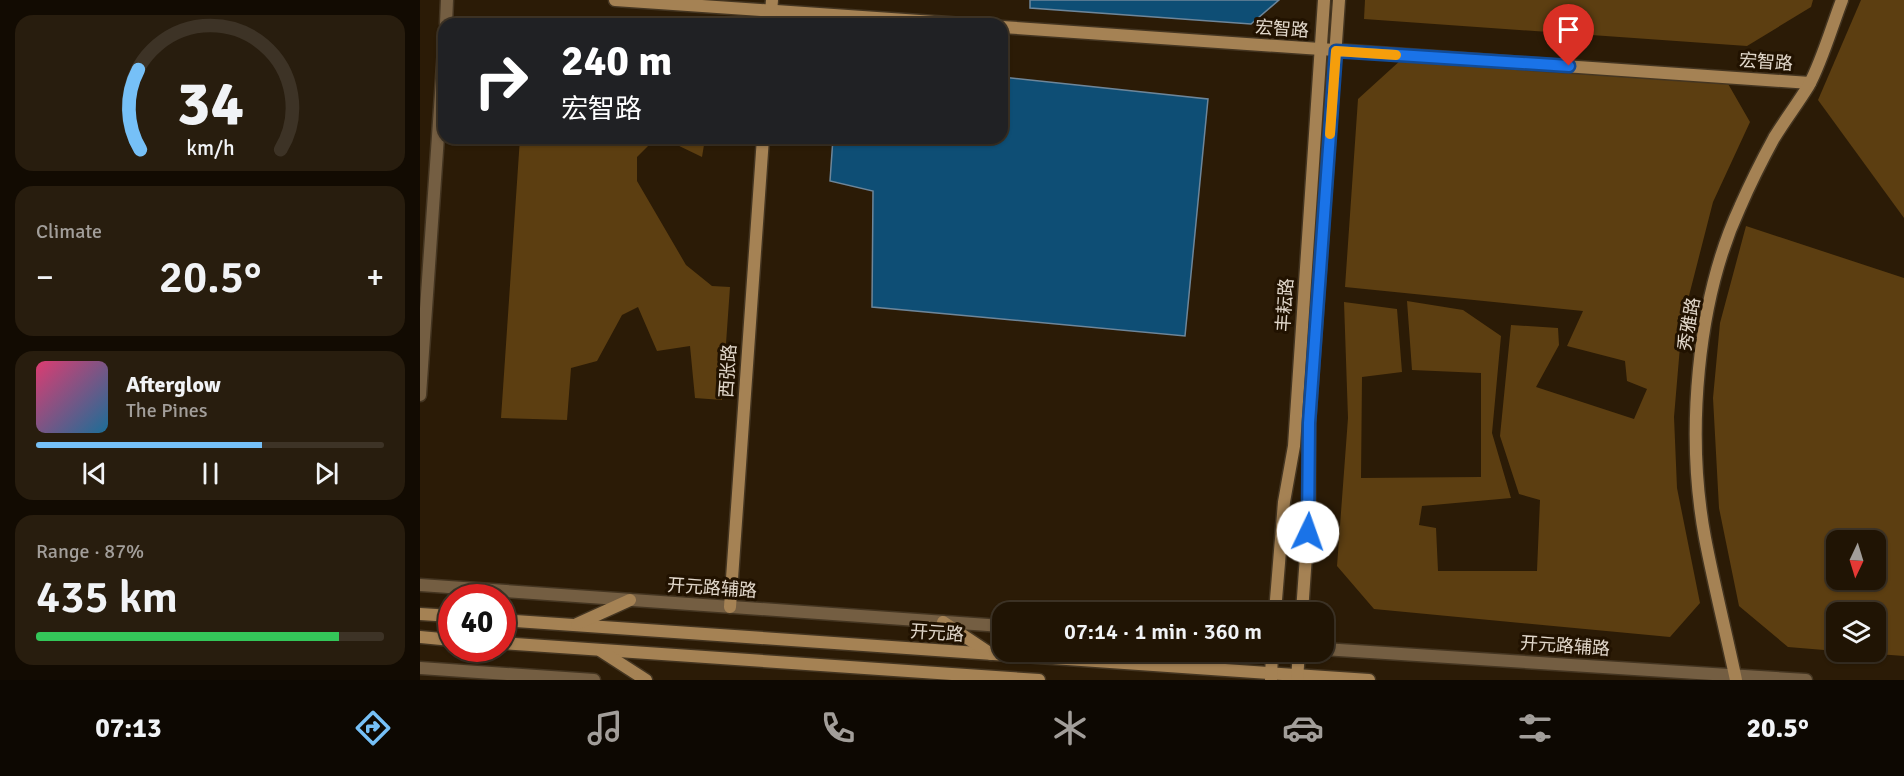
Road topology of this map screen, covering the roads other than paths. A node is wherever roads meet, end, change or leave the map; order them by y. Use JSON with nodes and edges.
{"nodes":[{"id":1,"x":447,"y":0,"type":"edge"},
{"id":2,"x":615,"y":0,"type":"edge"},
{"id":3,"x":1324,"y":0,"type":"edge"},
{"id":4,"x":1339,"y":0,"type":"edge"},
{"id":5,"x":1842,"y":0,"type":"edge"},
{"id":6,"x":772,"y":5,"type":"edge"},
{"id":7,"x":446,"y":18,"type":"edge"},
{"id":8,"x":903,"y":18,"type":"edge"},
{"id":9,"x":1008,"y":27,"type":"edge"},
{"id":10,"x":1321,"y":50,"type":"junction"},
{"id":11,"x":1336,"y":51,"type":"junction"},
{"id":12,"x":1810,"y":82,"type":"junction"},
{"id":13,"x":438,"y":136,"type":"edge"},
{"id":14,"x":762,"y":144,"type":"edge"},
{"id":15,"x":420,"y":395,"type":"edge"},
{"id":16,"x":420,"y":585,"type":"edge"},
{"id":17,"x":630,"y":600,"type":"junction"},
{"id":18,"x":1276,"y":602,"type":"edge"},
{"id":19,"x":1303,"y":602,"type":"edge"},
{"id":20,"x":730,"y":607,"type":"junction"},
{"id":21,"x":420,"y":614,"type":"edge"},
{"id":22,"x":438,"y":615,"type":"edge"},
{"id":23,"x":516,"y":621,"type":"edge"},
{"id":24,"x":943,"y":622,"type":"junction"},
{"id":25,"x":574,"y":625,"type":"junction"},
{"id":26,"x":992,"y":625,"type":"edge"},
{"id":27,"x":420,"y":638,"type":"edge"},
{"id":28,"x":438,"y":639,"type":"edge"},
{"id":29,"x":516,"y":644,"type":"edge"},
{"id":30,"x":600,"y":650,"type":"junction"},
{"id":31,"x":1334,"y":650,"type":"edge"},
{"id":32,"x":992,"y":654,"type":"joint"},
{"id":33,"x":1089,"y":662,"type":"edge"},
{"id":34,"x":1271,"y":662,"type":"edge"},
{"id":35,"x":1298,"y":662,"type":"edge"},
{"id":36,"x":420,"y":668,"type":"edge"},
{"id":37,"x":944,"y":674,"type":"junction"},
{"id":38,"x":1270,"y":677,"type":"edge"},
{"id":39,"x":1736,"y":677,"type":"edge"},
{"id":40,"x":1297,"y":678,"type":"edge"},
{"id":41,"x":594,"y":680,"type":"edge"},
{"id":42,"x":646,"y":680,"type":"edge"},
{"id":43,"x":928,"y":680,"type":"edge"},
{"id":44,"x":1038,"y":680,"type":"edge"},
{"id":45,"x":1369,"y":680,"type":"edge"},
{"id":46,"x":1806,"y":680,"type":"edge"}],
"edges":[{"from":1,"to":7,"type":"street"},
{"from":2,"to":6,"type":"street"},
{"from":3,"to":10,"type":"street","name":"丰耘路"},
{"from":4,"to":11,"type":"street","name":"丰耘路"},
{"from":5,"to":12,"type":"street","name":"秀雅路"},
{"from":6,"to":8,"type":"street"},
{"from":9,"to":10,"type":"street","name":"宏智路"},
{"from":10,"to":11,"type":"street","name":"宏智路"},
{"from":10,"to":18,"type":"street","name":"丰耘路"},
{"from":11,"to":12,"type":"street","name":"宏智路"},
{"from":11,"to":19,"type":"street","name":"丰耘路"},
{"from":12,"to":39,"type":"street","name":"秀雅路"},
{"from":13,"to":15,"type":"street"},
{"from":14,"to":20,"type":"street","name":"西张路"},
{"from":16,"to":17,"type":"street","name":"开元路辅路"},
{"from":17,"to":20,"type":"street","name":"开元路辅路"},
{"from":17,"to":25,"type":"street"},
{"from":20,"to":24,"type":"street","name":"开元路辅路"},
{"from":21,"to":22,"type":"street"},
{"from":23,"to":25,"type":"street","name":"开元路"},
{"from":24,"to":26,"type":"street","name":"开元路辅路"},
{"from":24,"to":32,"type":"street"},
{"from":25,"to":32,"type":"street","name":"开元路"},
{"from":27,"to":28,"type":"street"},
{"from":29,"to":30,"type":"street"},
{"from":30,"to":37,"type":"street"},
{"from":30,"to":42,"type":"street"},
{"from":31,"to":39,"type":"street","name":"开元路辅路"},
{"from":33,"to":38,"type":"street","name":"开元路"},
{"from":34,"to":38,"type":"street"},
{"from":35,"to":40,"type":"street"},
{"from":36,"to":41,"type":"street"},
{"from":37,"to":43,"type":"street"},
{"from":37,"to":44,"type":"street"},
{"from":38,"to":40,"type":"street","name":"开元路"},
{"from":39,"to":46,"type":"street","name":"开元路辅路"},
{"from":40,"to":45,"type":"street","name":"开元路"}]}
